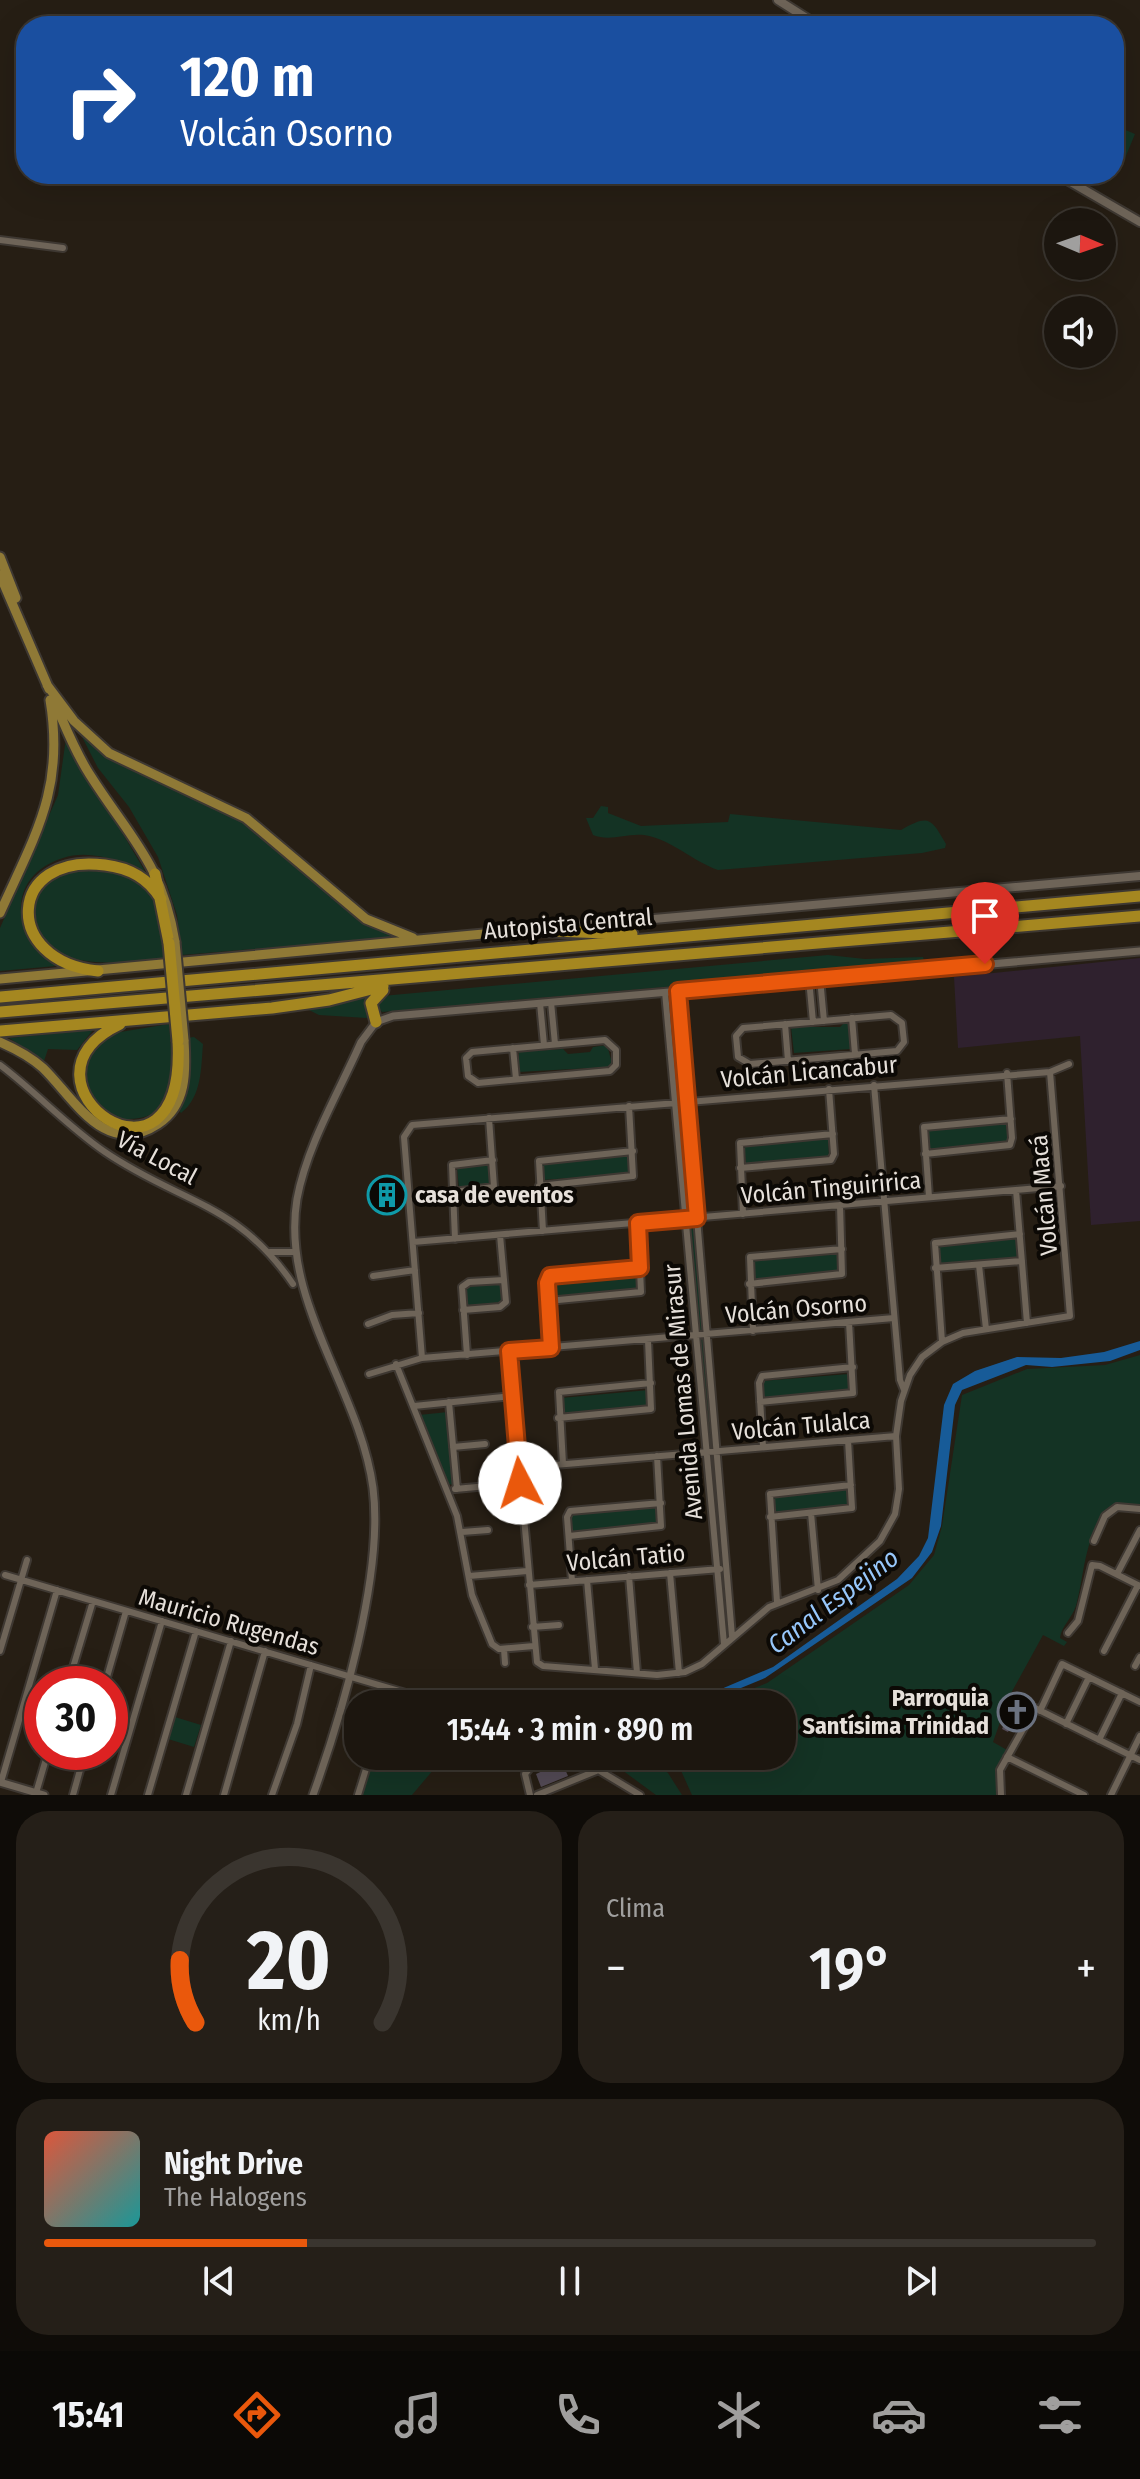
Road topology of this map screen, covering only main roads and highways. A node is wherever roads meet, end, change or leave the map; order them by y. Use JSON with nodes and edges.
{"nodes":[{"id":1,"x":778,"y":0,"type":"edge"},
{"id":2,"x":803,"y":16,"type":"edge"},
{"id":3,"x":1074,"y":184,"type":"edge"},
{"id":4,"x":1140,"y":222,"type":"edge"},
{"id":5,"x":0,"y":557,"type":"edge"},
{"id":6,"x":0,"y":575,"type":"edge"},
{"id":7,"x":35,"y":654,"type":"junction"},
{"id":8,"x":47,"y":685,"type":"junction"},
{"id":9,"x":155,"y":874,"type":"junction"},
{"id":10,"x":1140,"y":876,"type":"edge"},
{"id":11,"x":1140,"y":896,"type":"edge"},
{"id":12,"x":161,"y":899,"type":"junction"},
{"id":13,"x":0,"y":913,"type":"edge"},
{"id":14,"x":1140,"y":916,"type":"edge"},
{"id":15,"x":527,"y":930,"type":"junction"},
{"id":16,"x":700,"y":934,"type":"junction"},
{"id":17,"x":424,"y":940,"type":"junction"},
{"id":18,"x":172,"y":942,"type":"junction"},
{"id":19,"x":98,"y":971,"type":"junction"},
{"id":20,"x":0,"y":979,"type":"edge"},
{"id":21,"x":403,"y":980,"type":"junction"},
{"id":22,"x":0,"y":997,"type":"edge"},
{"id":23,"x":0,"y":1012,"type":"edge"},
{"id":24,"x":130,"y":1020,"type":"junction"},
{"id":25,"x":376,"y":1022,"type":"road end"},
{"id":26,"x":0,"y":1031,"type":"edge"},
{"id":27,"x":181,"y":1040,"type":"junction"},
{"id":28,"x":0,"y":1042,"type":"edge"}],
"edges":[{"from":1,"to":2,"type":"main road"},
{"from":3,"to":4,"type":"main road"},
{"from":5,"to":7,"type":"main road"},
{"from":6,"to":7,"type":"main road"},
{"from":7,"to":8,"type":"main road"},
{"from":8,"to":9,"type":"main road"},
{"from":8,"to":13,"type":"main road"},
{"from":8,"to":17,"type":"main road"},
{"from":9,"to":12,"type":"highway"},
{"from":9,"to":18,"type":"main road"},
{"from":10,"to":15,"type":"main road"},
{"from":11,"to":16,"type":"highway","name":"Autopista Central"},
{"from":12,"to":18,"type":"highway"},
{"from":12,"to":19,"type":"highway"},
{"from":14,"to":21,"type":"highway","name":"Autopista Central"},
{"from":15,"to":16,"type":"highway"},
{"from":15,"to":17,"type":"main road"},
{"from":16,"to":22,"type":"highway","name":"Autopista Central"},
{"from":17,"to":19,"type":"main road"},
{"from":18,"to":27,"type":"highway","bridge":true},
{"from":19,"to":20,"type":"main road"},
{"from":21,"to":23,"type":"highway","name":"Autopista Central"},
{"from":21,"to":24,"type":"highway"},
{"from":21,"to":25,"type":"highway"},
{"from":24,"to":26,"type":"highway"},
{"from":24,"to":27,"type":"highway"},
{"from":27,"to":28,"type":"main road"}]}
